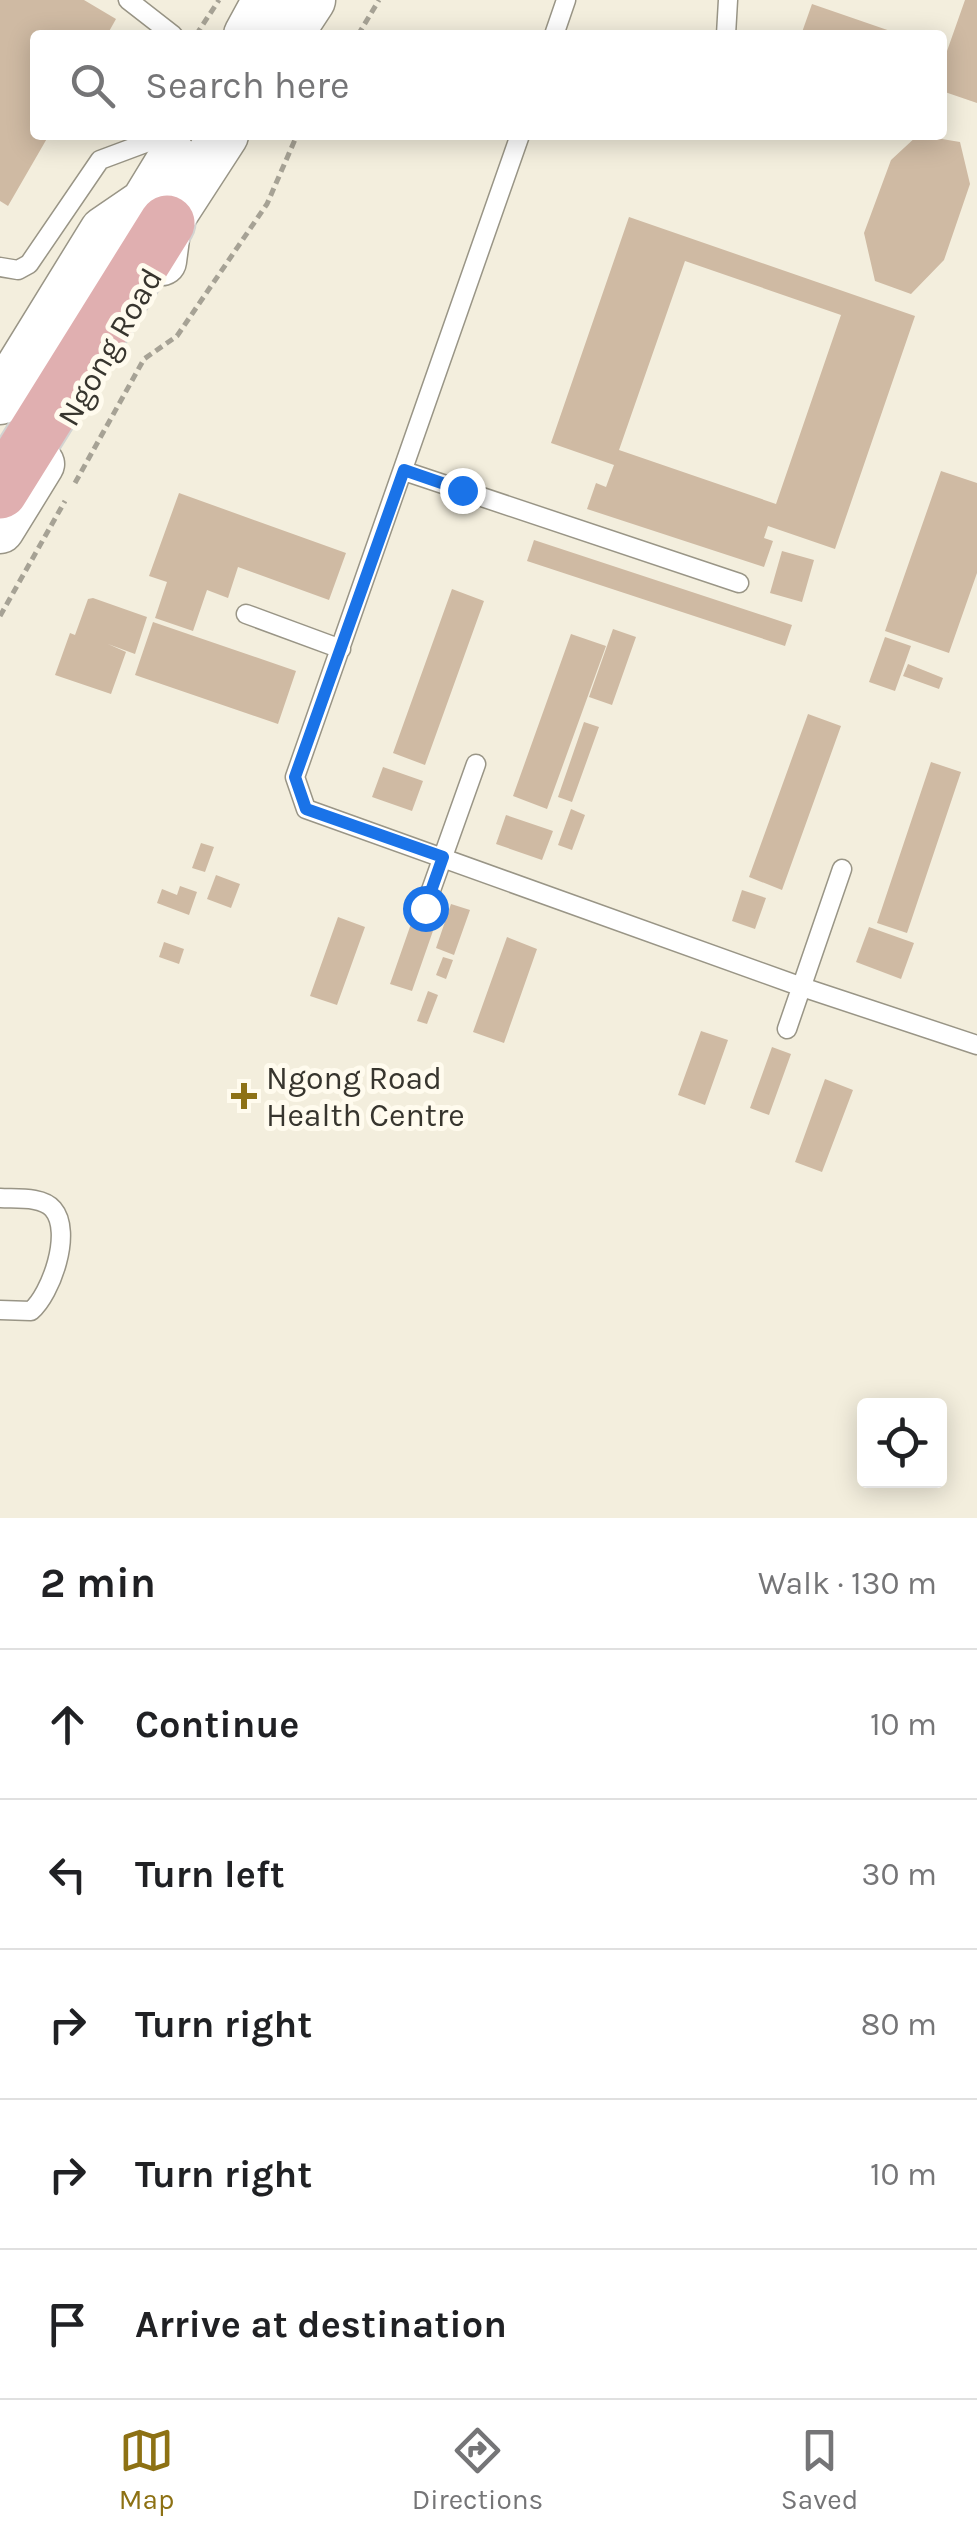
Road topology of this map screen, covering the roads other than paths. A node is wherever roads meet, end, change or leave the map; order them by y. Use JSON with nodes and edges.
{"nodes":[{"id":1,"x":128,"y":0,"type":"edge"},
{"id":2,"x":267,"y":0,"type":"edge"},
{"id":3,"x":311,"y":0,"type":"edge"},
{"id":4,"x":566,"y":0,"type":"edge"},
{"id":5,"x":728,"y":0,"type":"edge"},
{"id":6,"x":153,"y":7,"type":"edge"},
{"id":7,"x":169,"y":30,"type":"edge"},
{"id":8,"x":251,"y":30,"type":"edge"},
{"id":9,"x":291,"y":30,"type":"edge"},
{"id":10,"x":556,"y":30,"type":"edge"},
{"id":11,"x":726,"y":30,"type":"edge"},
{"id":12,"x":154,"y":140,"type":"edge"},
{"id":13,"x":184,"y":140,"type":"edge"},
{"id":14,"x":220,"y":140,"type":"edge"},
{"id":15,"x":518,"y":140,"type":"edge"},
{"id":16,"x":156,"y":213,"type":"junction"},
{"id":17,"x":0,"y":268,"type":"edge"},
{"id":18,"x":0,"y":400,"type":"edge"},
{"id":19,"x":0,"y":438,"type":"edge"},
{"id":20,"x":404,"y":470,"type":"junction"},
{"id":21,"x":0,"y":491,"type":"edge"},
{"id":22,"x":0,"y":529,"type":"edge"},
{"id":23,"x":739,"y":583,"type":"dead end"},
{"id":24,"x":246,"y":614,"type":"dead end"},
{"id":25,"x":341,"y":649,"type":"junction"},
{"id":26,"x":476,"y":764,"type":"dead end"},
{"id":27,"x":443,"y":857,"type":"junction"},
{"id":28,"x":842,"y":870,"type":"dead end"},
{"id":29,"x":425,"y":908,"type":"dead end"},
{"id":30,"x":802,"y":987,"type":"junction"},
{"id":31,"x":787,"y":1028,"type":"dead end"},
{"id":32,"x":977,"y":1044,"type":"edge"},
{"id":33,"x":0,"y":1198,"type":"edge"},
{"id":34,"x":0,"y":1310,"type":"edge"}],
"edges":[{"from":1,"to":6,"type":"lane"},
{"from":2,"to":8,"type":"main road"},
{"from":3,"to":9,"type":"main road"},
{"from":4,"to":10,"type":"lane"},
{"from":5,"to":11,"type":"lane"},
{"from":6,"to":7,"type":"lane"},
{"from":12,"to":17,"type":"lane"},
{"from":13,"to":16,"type":"main road","name":"Ngong Road"},
{"from":14,"to":16,"type":"main road"},
{"from":15,"to":20,"type":"lane"},
{"from":16,"to":18,"type":"main road","name":"Ngong Road"},
{"from":16,"to":19,"type":"main road","name":"Ngong Road"},
{"from":16,"to":21,"type":"main road","name":"Ngong Road"},
{"from":16,"to":22,"type":"main road","name":"Ngong Road"},
{"from":20,"to":23,"type":"lane"},
{"from":20,"to":25,"type":"lane"},
{"from":24,"to":25,"type":"lane"},
{"from":25,"to":27,"type":"lane"},
{"from":26,"to":27,"type":"lane"},
{"from":27,"to":29,"type":"lane"},
{"from":27,"to":30,"type":"lane"},
{"from":28,"to":30,"type":"lane"},
{"from":30,"to":31,"type":"lane"},
{"from":30,"to":32,"type":"lane"},
{"from":33,"to":34,"type":"lane"}]}
